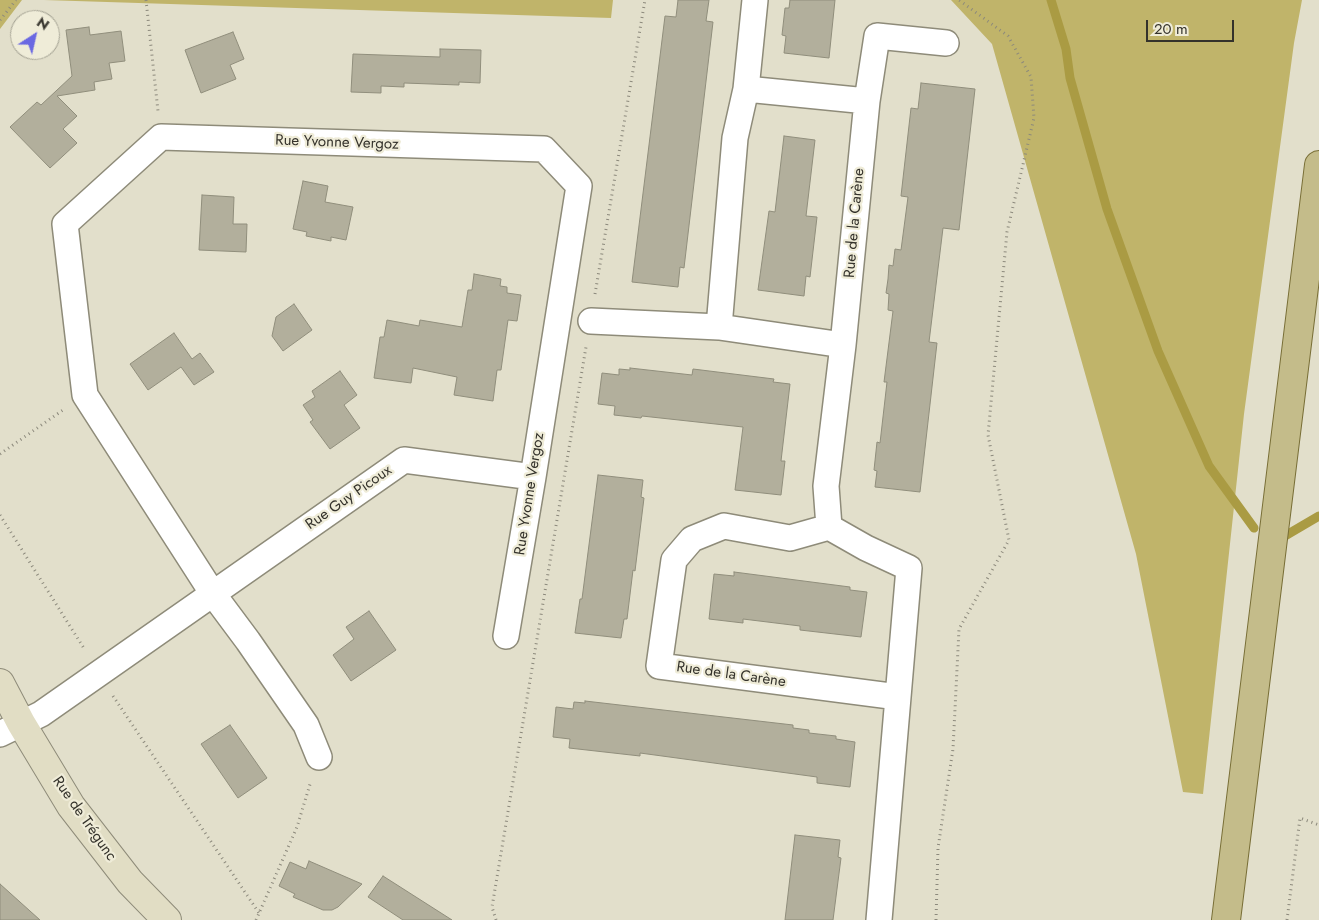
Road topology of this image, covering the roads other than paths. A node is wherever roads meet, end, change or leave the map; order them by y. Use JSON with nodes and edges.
{"nodes":[{"id":1,"x":755,"y":0,"type":"edge"},
{"id":2,"x":946,"y":43,"type":"dead end"},
{"id":3,"x":746,"y":89,"type":"junction"},
{"id":4,"x":867,"y":101,"type":"junction"},
{"id":5,"x":1319,"y":164,"type":"edge"},
{"id":6,"x":591,"y":321,"type":"road end"},
{"id":7,"x":719,"y":327,"type":"junction"},
{"id":8,"x":843,"y":345,"type":"junction"},
{"id":9,"x":533,"y":477,"type":"junction"},
{"id":10,"x":829,"y":527,"type":"junction"},
{"id":11,"x":213,"y":594,"type":"junction"},
{"id":12,"x":506,"y":636,"type":"dead end"},
{"id":13,"x":0,"y":683,"type":"edge"},
{"id":14,"x":898,"y":697,"type":"junction"},
{"id":15,"x":11,"y":728,"type":"edge"},
{"id":16,"x":318,"y":756,"type":"road end"},
{"id":17,"x":167,"y":920,"type":"edge"},
{"id":18,"x":879,"y":920,"type":"edge"},
{"id":19,"x":1226,"y":920,"type":"edge"}],
"edges":[{"from":1,"to":3,"type":"street"},
{"from":2,"to":4,"type":"street","name":"Rue de la Carène"},
{"from":3,"to":4,"type":"street"},
{"from":3,"to":7,"type":"street"},
{"from":4,"to":8,"type":"street","name":"Rue de la Carène"},
{"from":5,"to":19,"type":"main road"},
{"from":6,"to":7,"type":"street"},
{"from":7,"to":8,"type":"street"},
{"from":8,"to":10,"type":"street","name":"Rue de la Carène"},
{"from":9,"to":11,"type":"street","name":"Rue Guy Picoux"},
{"from":9,"to":11,"type":"street","name":"Rue Yvonne Vergoz"},
{"from":9,"to":12,"type":"street","name":"Rue Yvonne Vergoz"},
{"from":10,"to":14,"type":"street"},
{"from":10,"to":14,"type":"street","name":"Rue de la Carène"},
{"from":11,"to":15,"type":"street","name":"Rue Guy Picoux"},
{"from":11,"to":16,"type":"street"},
{"from":13,"to":15,"type":"main road","name":"Rue de Trégunc"},
{"from":14,"to":18,"type":"street"},
{"from":15,"to":17,"type":"main road","name":"Rue de Trégunc"}]}
